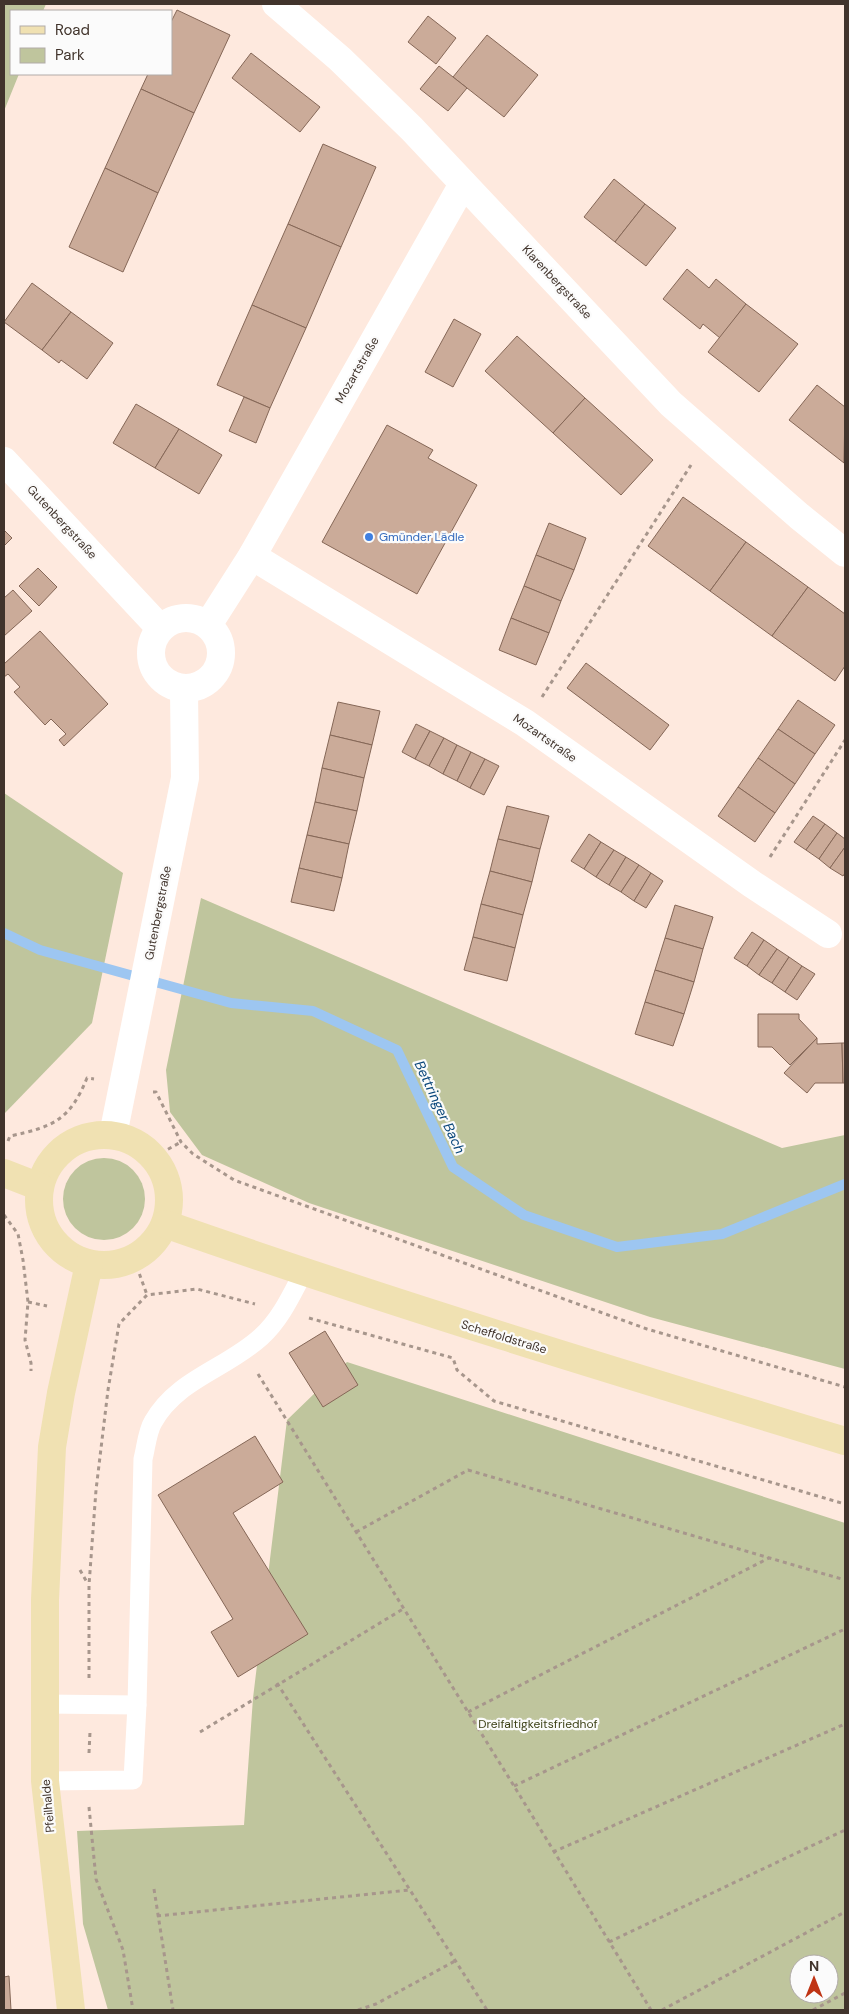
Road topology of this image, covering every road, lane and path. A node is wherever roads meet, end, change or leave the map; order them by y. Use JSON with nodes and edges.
{"nodes":[{"id":1,"x":276,"y":4,"type":"edge"},
{"id":2,"x":463,"y":184,"type":"junction"},
{"id":3,"x":710,"y":437,"type":"junction"},
{"id":4,"x":4,"y":460,"type":"edge"},
{"id":5,"x":845,"y":553,"type":"edge"},
{"id":6,"x":252,"y":556,"type":"junction"},
{"id":7,"x":208,"y":625,"type":"junction"},
{"id":8,"x":160,"y":628,"type":"junction"},
{"id":9,"x":184,"y":689,"type":"junction"},
{"id":10,"x":525,"y":723,"type":"junction"},
{"id":11,"x":845,"y":740,"type":"edge"},
{"id":12,"x":752,"y":884,"type":"junction"},
{"id":13,"x":828,"y":934,"type":"dead end"},
{"id":14,"x":122,"y":1085,"type":"junction"},
{"id":15,"x":113,"y":1135,"type":"junction"},
{"id":16,"x":181,"y":1142,"type":"junction"},
{"id":17,"x":7,"y":1145,"type":"dead end"},
{"id":18,"x":154,"y":1157,"type":"junction"},
{"id":19,"x":4,"y":1173,"type":"edge"},
{"id":20,"x":40,"y":1187,"type":"junction"},
{"id":21,"x":4,"y":1215,"type":"edge"},
{"id":22,"x":165,"y":1224,"type":"junction"},
{"id":23,"x":134,"y":1259,"type":"junction"},
{"id":24,"x":88,"y":1264,"type":"junction"},
{"id":25,"x":303,"y":1273,"type":"junction"},
{"id":26,"x":147,"y":1295,"type":"junction"},
{"id":27,"x":283,"y":1311,"type":"junction"},
{"id":28,"x":243,"y":1351,"type":"junction"},
{"id":29,"x":31,"y":1363,"type":"dead end"},
{"id":30,"x":845,"y":1387,"type":"edge"},
{"id":31,"x":845,"y":1441,"type":"edge"},
{"id":32,"x":845,"y":1504,"type":"edge"},
{"id":33,"x":356,"y":1532,"type":"junction"},
{"id":34,"x":769,"y":1558,"type":"junction"},
{"id":35,"x":845,"y":1580,"type":"edge"},
{"id":36,"x":88,"y":1585,"type":"dead end"},
{"id":37,"x":404,"y":1609,"type":"junction"},
{"id":38,"x":845,"y":1629,"type":"edge"},
{"id":39,"x":277,"y":1683,"type":"junction"},
{"id":40,"x":44,"y":1704,"type":"junction"},
{"id":41,"x":137,"y":1705,"type":"junction"},
{"id":42,"x":468,"y":1712,"type":"junction"},
{"id":43,"x":845,"y":1724,"type":"edge"},
{"id":44,"x":200,"y":1732,"type":"dead end"},
{"id":45,"x":44,"y":1781,"type":"junction"},
{"id":46,"x":514,"y":1786,"type":"junction"},
{"id":47,"x":845,"y":1830,"type":"edge"},
{"id":48,"x":553,"y":1852,"type":"junction"},
{"id":49,"x":154,"y":1888,"type":"dead end"},
{"id":50,"x":409,"y":1890,"type":"junction"},
{"id":51,"x":845,"y":1912,"type":"edge"},
{"id":52,"x":157,"y":1916,"type":"junction"},
{"id":53,"x":609,"y":1942,"type":"junction"},
{"id":54,"x":455,"y":1961,"type":"junction"},
{"id":55,"x":845,"y":1993,"type":"edge"},
{"id":56,"x":72,"y":2010,"type":"edge"},
{"id":57,"x":173,"y":2010,"type":"edge"},
{"id":58,"x":358,"y":2010,"type":"edge"},
{"id":59,"x":487,"y":2010,"type":"edge"},
{"id":60,"x":651,"y":2010,"type":"edge"},
{"id":61,"x":662,"y":2010,"type":"edge"},
{"id":62,"x":813,"y":2010,"type":"edge"}],
"edges":[{"from":1,"to":2,"type":"street","name":"Klarenbergstraße"},
{"from":2,"to":3,"type":"street","name":"Klarenbergstraße"},
{"from":2,"to":6,"type":"street","name":"Mozartstraße"},
{"from":3,"to":5,"type":"street","name":"Klarenbergstraße"},
{"from":3,"to":10,"type":"path"},
{"from":4,"to":8,"type":"street","name":"Gutenbergstraße"},
{"from":6,"to":7,"type":"street","name":"Mozartstraße"},
{"from":6,"to":10,"type":"street","name":"Mozartstraße"},
{"from":7,"to":8,"type":"street"},
{"from":7,"to":9,"type":"street"},
{"from":8,"to":9,"type":"street"},
{"from":9,"to":14,"type":"street","name":"Gutenbergstraße"},
{"from":10,"to":12,"type":"street","name":"Mozartstraße"},
{"from":11,"to":12,"type":"path"},
{"from":12,"to":13,"type":"street","name":"Mozartstraße"},
{"from":14,"to":15,"type":"street","name":"Gutenbergstraße"},
{"from":14,"to":16,"type":"path"},
{"from":14,"to":17,"type":"path"},
{"from":15,"to":18,"type":"main road"},
{"from":15,"to":20,"type":"main road"},
{"from":16,"to":18,"type":"path"},
{"from":16,"to":30,"type":"path"},
{"from":18,"to":22,"type":"main road"},
{"from":19,"to":20,"type":"main road"},
{"from":20,"to":24,"type":"main road"},
{"from":21,"to":29,"type":"path"},
{"from":22,"to":23,"type":"main road"},
{"from":22,"to":25,"type":"main road","name":"Scheffoldstraße"},
{"from":23,"to":24,"type":"main road"},
{"from":23,"to":26,"type":"path"},
{"from":24,"to":40,"type":"main road","name":"Pfeilhalde"},
{"from":25,"to":27,"type":"lane"},
{"from":25,"to":31,"type":"main road","name":"Scheffoldstraße"},
{"from":26,"to":27,"type":"path"},
{"from":26,"to":36,"type":"path"},
{"from":27,"to":28,"type":"lane"},
{"from":27,"to":32,"type":"path"},
{"from":28,"to":33,"type":"path"},
{"from":28,"to":41,"type":"lane"},
{"from":33,"to":34,"type":"path"},
{"from":33,"to":37,"type":"path"},
{"from":34,"to":35,"type":"path"},
{"from":34,"to":42,"type":"path"},
{"from":37,"to":39,"type":"path"},
{"from":37,"to":42,"type":"path"},
{"from":38,"to":46,"type":"path"},
{"from":39,"to":44,"type":"path"},
{"from":39,"to":50,"type":"path"},
{"from":40,"to":41,"type":"lane"},
{"from":40,"to":45,"type":"main road","name":"Pfeilhalde"},
{"from":41,"to":45,"type":"lane"},
{"from":42,"to":46,"type":"path"},
{"from":43,"to":48,"type":"path"},
{"from":45,"to":56,"type":"main road","name":"Pfeilhalde"},
{"from":46,"to":48,"type":"path"},
{"from":47,"to":53,"type":"path"},
{"from":48,"to":53,"type":"path"},
{"from":49,"to":52,"type":"path"},
{"from":50,"to":52,"type":"path"},
{"from":50,"to":54,"type":"path"},
{"from":51,"to":61,"type":"path"},
{"from":52,"to":57,"type":"path"},
{"from":53,"to":60,"type":"path"},
{"from":54,"to":58,"type":"path"},
{"from":54,"to":59,"type":"path"},
{"from":55,"to":62,"type":"path"}]}
